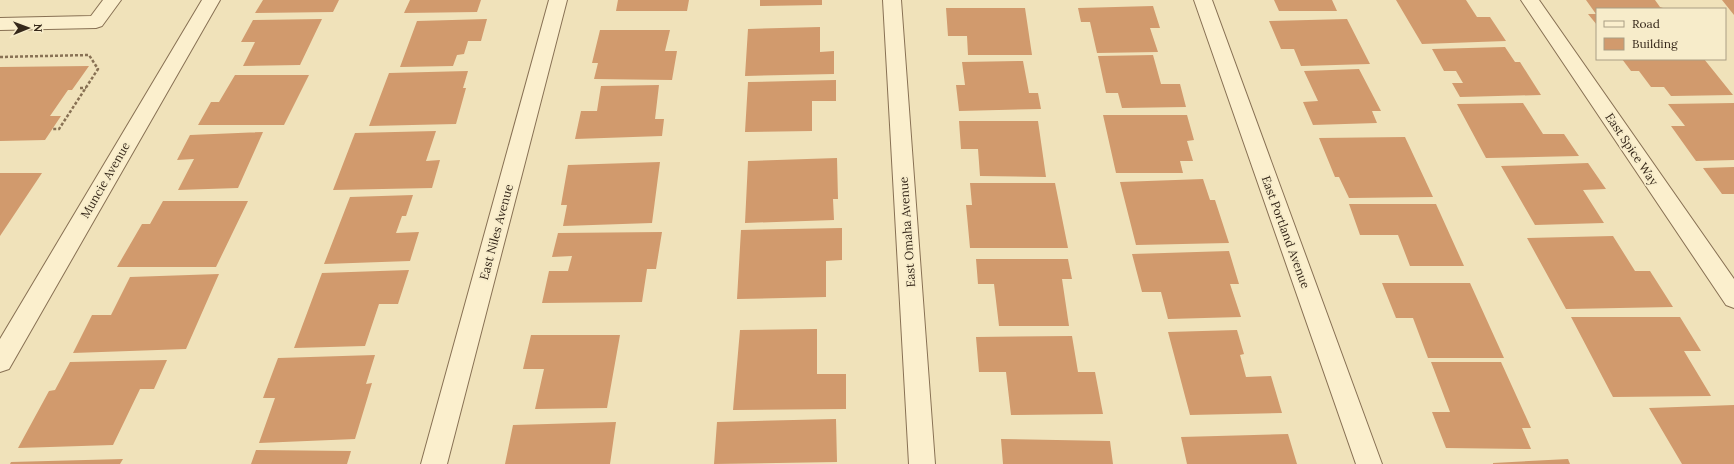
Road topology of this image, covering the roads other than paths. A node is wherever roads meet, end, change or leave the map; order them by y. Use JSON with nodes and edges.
{"nodes":[{"id":1,"x":112,"y":0,"type":"edge"},
{"id":2,"x":210,"y":0,"type":"edge"},
{"id":3,"x":558,"y":0,"type":"edge"},
{"id":4,"x":892,"y":0,"type":"edge"},
{"id":5,"x":1203,"y":0,"type":"edge"},
{"id":6,"x":1530,"y":0,"type":"edge"},
{"id":7,"x":0,"y":24,"type":"edge"},
{"id":8,"x":1734,"y":298,"type":"edge"},
{"id":9,"x":0,"y":361,"type":"edge"},
{"id":10,"x":434,"y":464,"type":"edge"},
{"id":11,"x":922,"y":464,"type":"edge"},
{"id":12,"x":1369,"y":464,"type":"edge"}],
"edges":[{"from":1,"to":7,"type":"street"},
{"from":2,"to":9,"type":"street","name":"Muncie Avenue"},
{"from":3,"to":10,"type":"street","name":"East Niles Avenue"},
{"from":4,"to":11,"type":"street","name":"East Omaha Avenue"},
{"from":5,"to":12,"type":"street","name":"East Portland Avenue"},
{"from":6,"to":8,"type":"street","name":"East Spice Way"}]}
